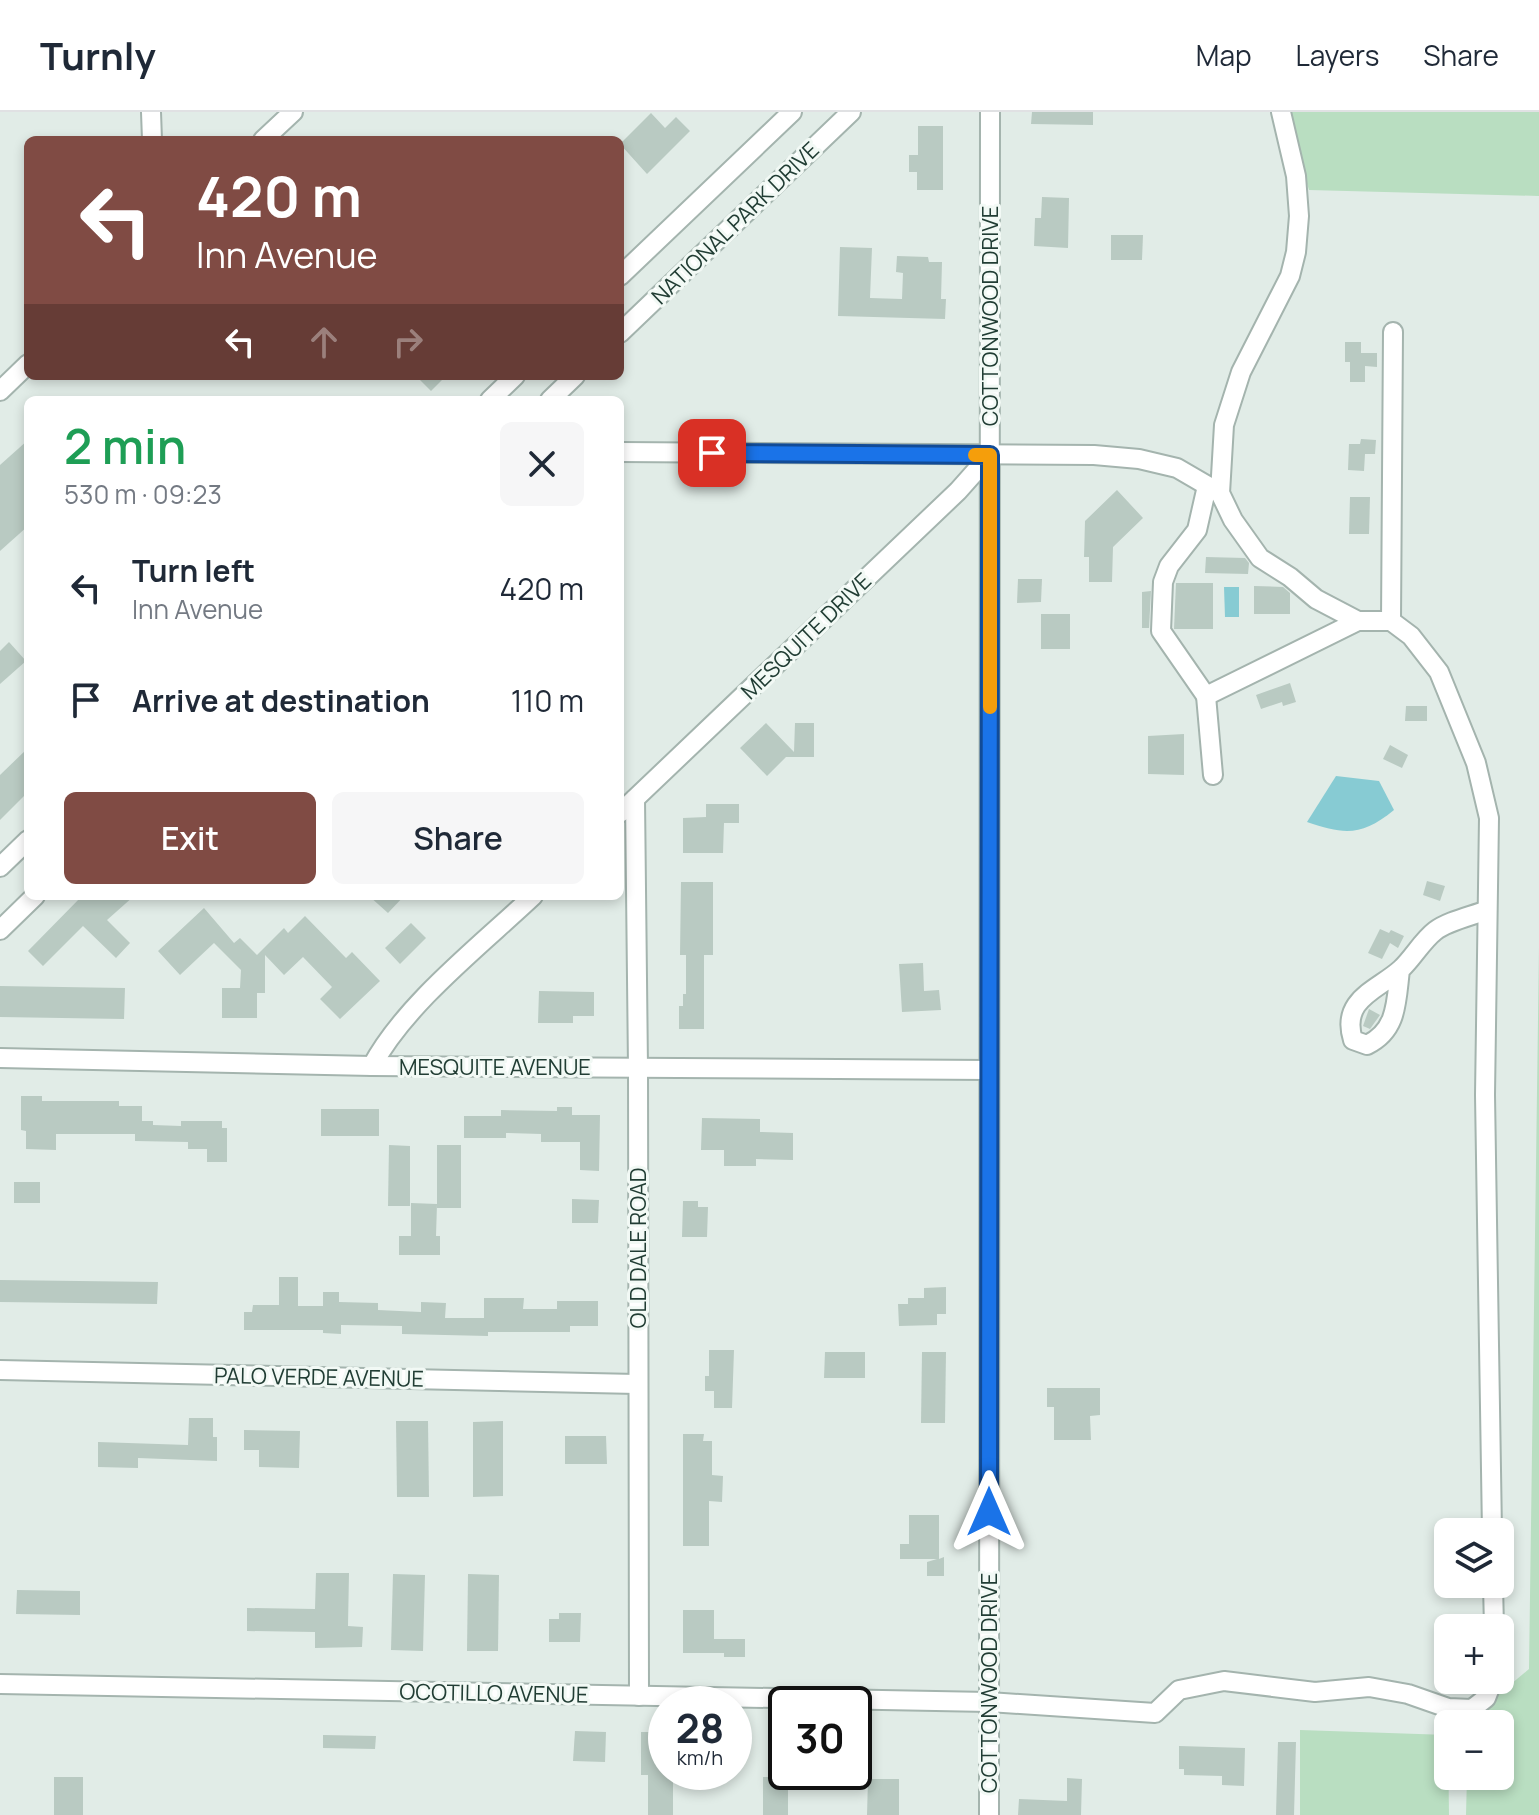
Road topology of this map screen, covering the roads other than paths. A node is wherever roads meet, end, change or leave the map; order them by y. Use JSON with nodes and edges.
{"nodes":[{"id":1,"x":151,"y":112,"type":"edge"},
{"id":2,"x":293,"y":112,"type":"edge"},
{"id":3,"x":792,"y":112,"type":"edge"},
{"id":4,"x":851,"y":112,"type":"edge"},
{"id":5,"x":990,"y":112,"type":"edge"},
{"id":6,"x":1281,"y":112,"type":"edge"},
{"id":7,"x":152,"y":136,"type":"edge"},
{"id":8,"x":267,"y":136,"type":"edge"},
{"id":9,"x":624,"y":272,"type":"edge"},
{"id":10,"x":624,"y":329,"type":"edge"},
{"id":11,"x":1393,"y":332,"type":"dead end"},
{"id":12,"x":24,"y":368,"type":"edge"},
{"id":13,"x":511,"y":380,"type":"edge"},
{"id":14,"x":571,"y":380,"type":"edge"},
{"id":15,"x":0,"y":391,"type":"edge"},
{"id":16,"x":494,"y":396,"type":"edge"},
{"id":17,"x":554,"y":396,"type":"edge"},
{"id":18,"x":624,"y":452,"type":"edge"},
{"id":19,"x":990,"y":455,"type":"junction"},
{"id":20,"x":1214,"y":490,"type":"junction"},
{"id":21,"x":1358,"y":621,"type":"junction"},
{"id":22,"x":1391,"y":621,"type":"junction"},
{"id":23,"x":1206,"y":696,"type":"junction"},
{"id":24,"x":1213,"y":775,"type":"dead end"},
{"id":25,"x":635,"y":799,"type":"junction"},
{"id":26,"x":624,"y":809,"type":"edge"},
{"id":27,"x":24,"y":844,"type":"edge"},
{"id":28,"x":0,"y":867,"type":"edge"},
{"id":29,"x":31,"y":900,"type":"edge"},
{"id":30,"x":529,"y":900,"type":"edge"},
{"id":31,"x":1487,"y":910,"type":"junction"},
{"id":32,"x":0,"y":930,"type":"edge"},
{"id":33,"x":1400,"y":970,"type":"dead end"},
{"id":34,"x":0,"y":1058,"type":"edge"},
{"id":35,"x":372,"y":1066,"type":"junction"},
{"id":36,"x":638,"y":1068,"type":"junction"},
{"id":37,"x":989,"y":1070,"type":"junction"},
{"id":38,"x":0,"y":1370,"type":"edge"},
{"id":39,"x":637,"y":1384,"type":"junction"},
{"id":40,"x":1492,"y":1518,"type":"edge"},
{"id":41,"x":0,"y":1684,"type":"edge"},
{"id":42,"x":1488,"y":1694,"type":"edge"},
{"id":43,"x":639,"y":1696,"type":"junction"},
{"id":44,"x":989,"y":1702,"type":"junction"},
{"id":45,"x":989,"y":1815,"type":"edge"}],
"edges":[{"from":1,"to":7,"type":"street"},
{"from":2,"to":8,"type":"street"},
{"from":3,"to":9,"type":"street","name":"NATIONAL PARK DRIVE"},
{"from":4,"to":10,"type":"street","name":"NATIONAL PARK DRIVE"},
{"from":5,"to":19,"type":"street","name":"COTTONWOOD DRIVE"},
{"from":6,"to":20,"type":"street"},
{"from":11,"to":22,"type":"street"},
{"from":12,"to":15,"type":"street"},
{"from":13,"to":16,"type":"street"},
{"from":14,"to":17,"type":"street"},
{"from":18,"to":19,"type":"street"},
{"from":19,"to":20,"type":"street"},
{"from":19,"to":25,"type":"street","name":"MESQUITE DRIVE"},
{"from":19,"to":37,"type":"street","name":"COTTONWOOD DRIVE"},
{"from":20,"to":21,"type":"street"},
{"from":20,"to":23,"type":"street"},
{"from":21,"to":22,"type":"street"},
{"from":21,"to":23,"type":"street"},
{"from":22,"to":31,"type":"street"},
{"from":23,"to":24,"type":"street"},
{"from":25,"to":26,"type":"street","name":"MESQUITE DRIVE"},
{"from":25,"to":36,"type":"street","name":"OLD DALE ROAD"},
{"from":27,"to":28,"type":"street"},
{"from":29,"to":32,"type":"street"},
{"from":30,"to":35,"type":"street"},
{"from":31,"to":33,"type":"street"},
{"from":31,"to":40,"type":"street"},
{"from":34,"to":35,"type":"street","name":"MESQUITE AVENUE"},
{"from":35,"to":36,"type":"street","name":"MESQUITE AVENUE"},
{"from":36,"to":37,"type":"street","name":"MESQUITE AVENUE"},
{"from":36,"to":39,"type":"street","name":"OLD DALE ROAD"},
{"from":37,"to":44,"type":"street","name":"COTTONWOOD DRIVE"},
{"from":38,"to":39,"type":"street","name":"PALO VERDE AVENUE"},
{"from":39,"to":43,"type":"street","name":"OLD DALE ROAD"},
{"from":41,"to":43,"type":"street","name":"OCOTILLO AVENUE"},
{"from":42,"to":44,"type":"street","name":"OCOTILLO AVENUE"},
{"from":43,"to":44,"type":"street","name":"OCOTILLO AVENUE"},
{"from":44,"to":45,"type":"street","name":"COTTONWOOD DRIVE"}]}
